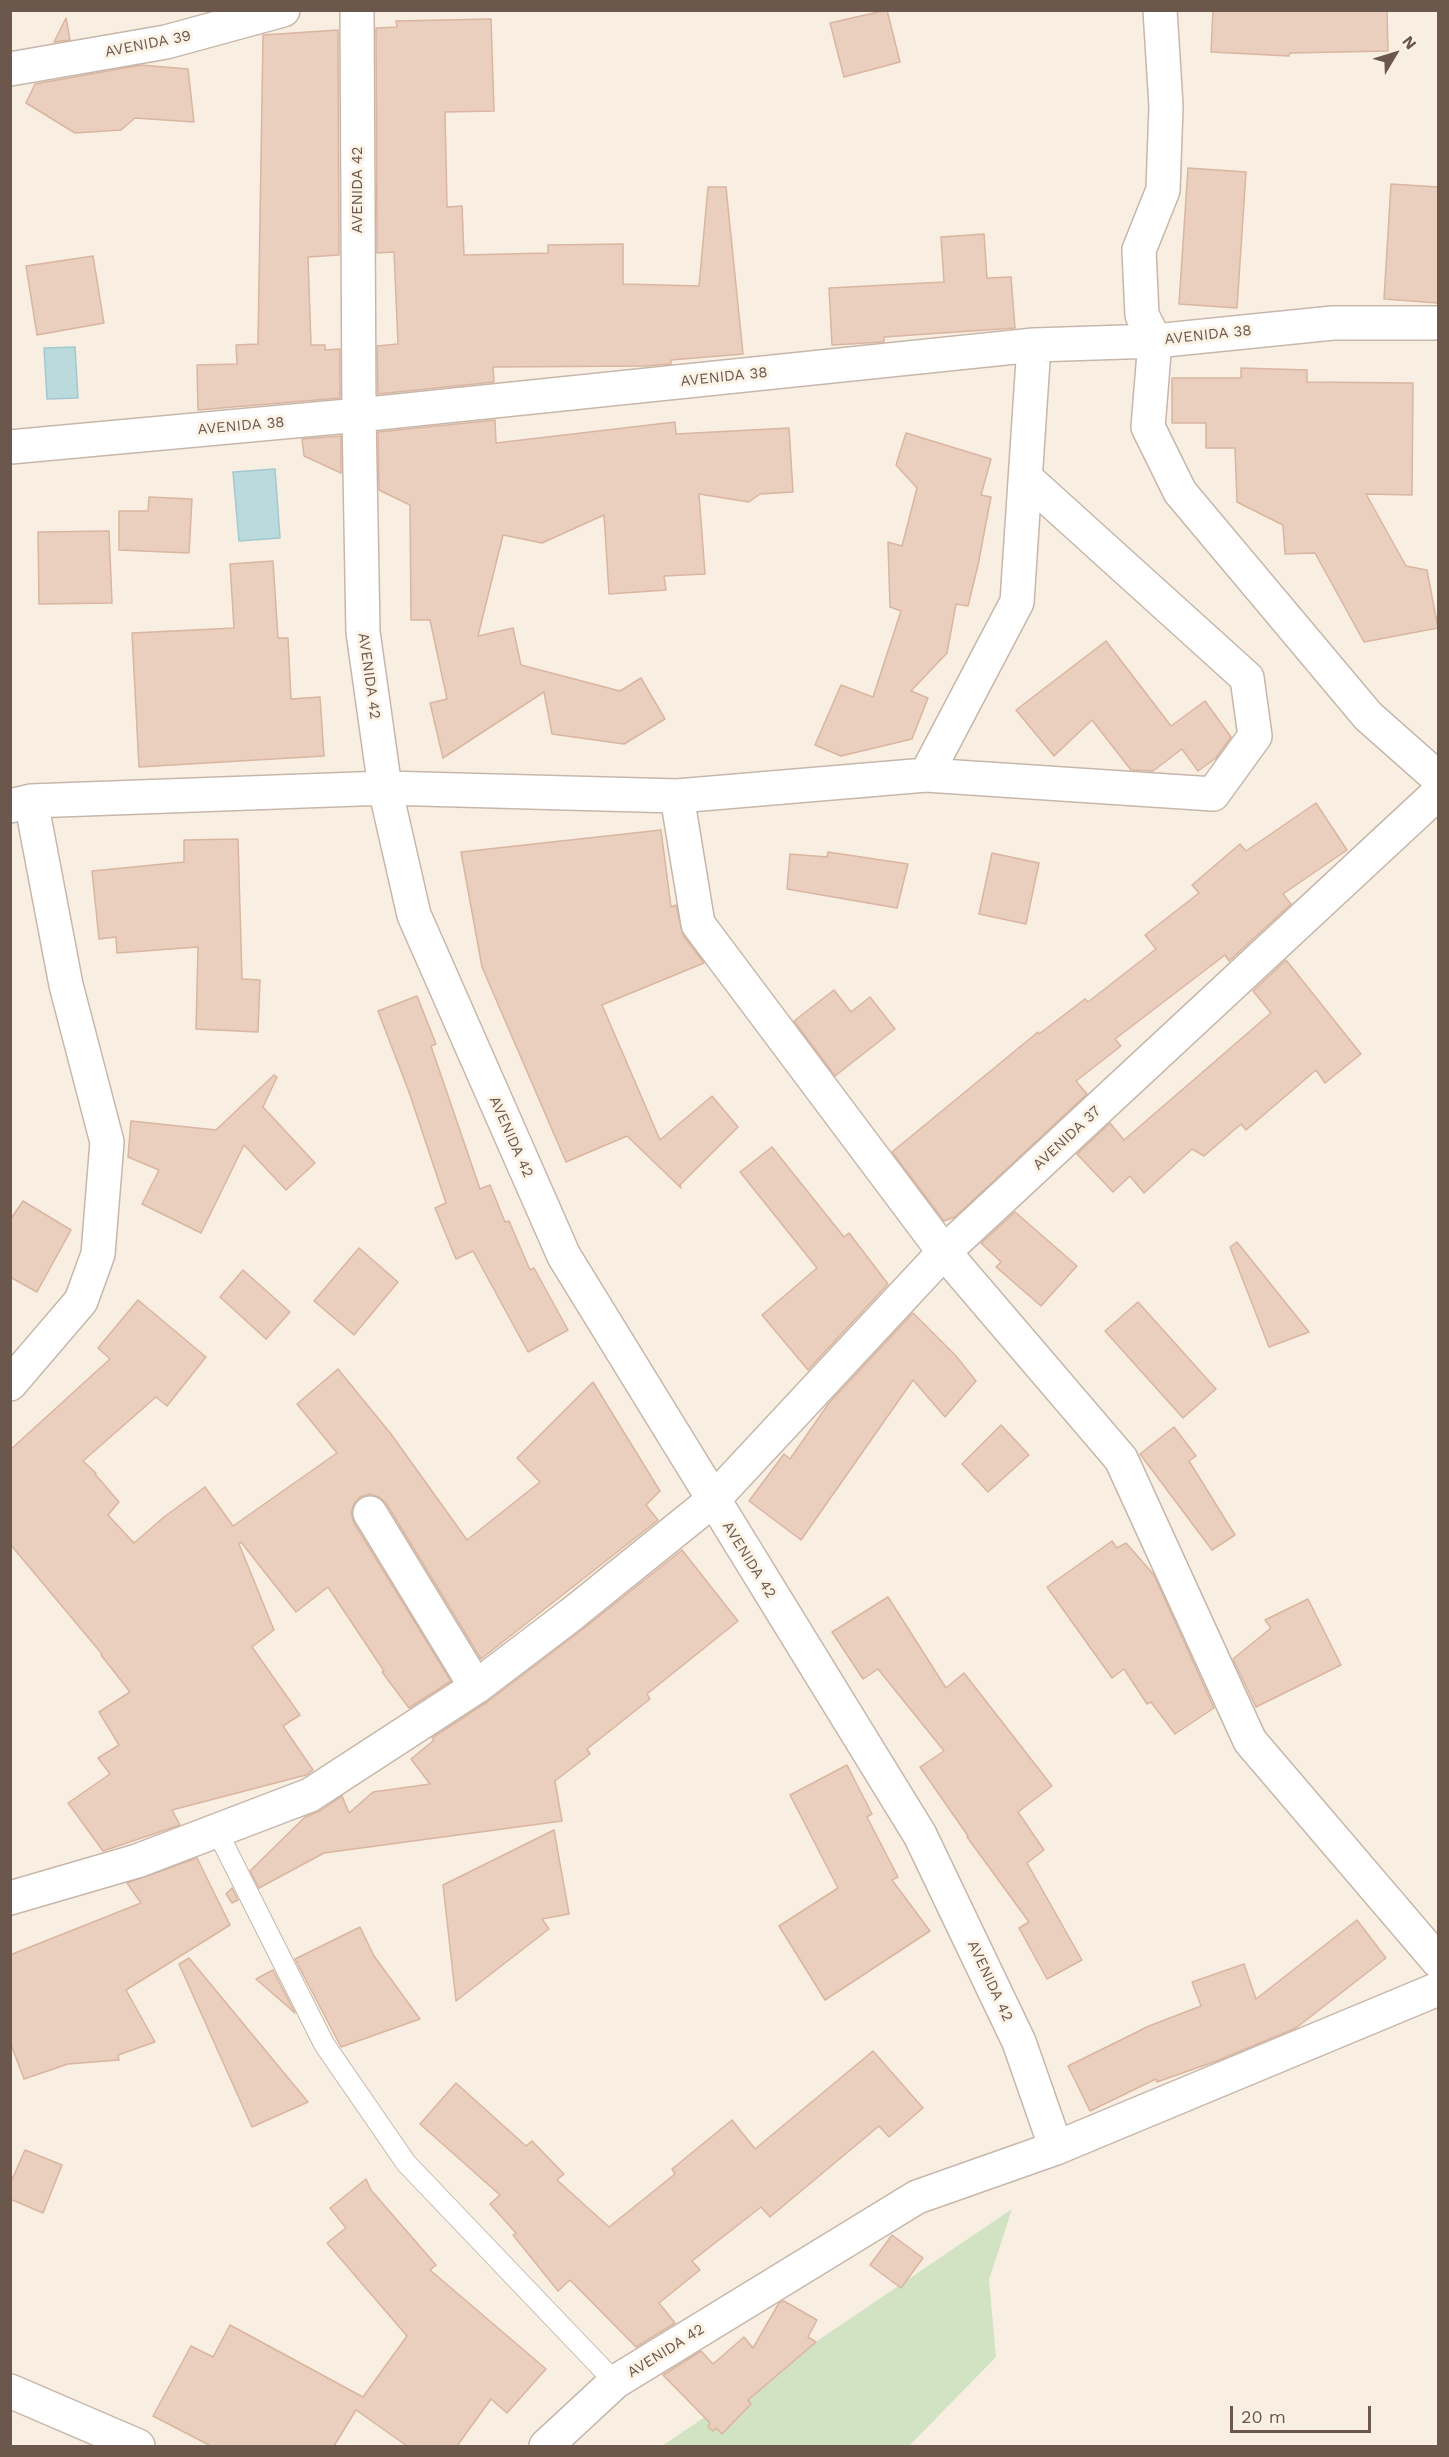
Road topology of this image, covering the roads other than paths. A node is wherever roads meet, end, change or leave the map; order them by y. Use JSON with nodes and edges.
{"nodes":[{"id":1,"x":283,"y":10,"type":"edge"},
{"id":2,"x":357,"y":10,"type":"edge"},
{"id":3,"x":1160,"y":10,"type":"edge"},
{"id":4,"x":10,"y":69,"type":"edge"},
{"id":5,"x":1438,"y":322,"type":"edge"},
{"id":6,"x":1155,"y":340,"type":"junction"},
{"id":7,"x":1034,"y":345,"type":"junction"},
{"id":8,"x":358,"y":415,"type":"junction"},
{"id":9,"x":10,"y":447,"type":"edge"},
{"id":10,"x":1027,"y":478,"type":"junction"},
{"id":11,"x":926,"y":775,"type":"junction"},
{"id":12,"x":1438,"y":778,"type":"edge"},
{"id":13,"x":385,"y":788,"type":"junction"},
{"id":14,"x":1438,"y":793,"type":"edge"},
{"id":15,"x":677,"y":796,"type":"junction"},
{"id":16,"x":21,"y":804,"type":"edge"},
{"id":17,"x":944,"y":1252,"type":"junction"},
{"id":18,"x":10,"y":1384,"type":"edge"},
{"id":19,"x":712,"y":1500,"type":"junction"},
{"id":20,"x":370,"y":1513,"type":"dead end"},
{"id":21,"x":476,"y":1687,"type":"junction"},
{"id":22,"x":217,"y":1831,"type":"junction"},
{"id":23,"x":10,"y":1898,"type":"edge"},
{"id":24,"x":1438,"y":1961,"type":"edge"},
{"id":25,"x":1438,"y":1989,"type":"edge"},
{"id":26,"x":1056,"y":2148,"type":"junction"},
{"id":27,"x":615,"y":2382,"type":"junction"},
{"id":28,"x":10,"y":2391,"type":"edge"},
{"id":29,"x":138,"y":2446,"type":"edge"},
{"id":30,"x":546,"y":2446,"type":"edge"}],
"edges":[{"from":1,"to":4,"type":"street","name":"AVENIDA 39"},
{"from":2,"to":8,"type":"street","name":"AVENIDA 42"},
{"from":3,"to":6,"type":"street"},
{"from":5,"to":6,"type":"street","name":"AVENIDA 38"},
{"from":6,"to":7,"type":"street","name":"AVENIDA 38"},
{"from":6,"to":12,"type":"street"},
{"from":7,"to":8,"type":"street","name":"AVENIDA 38"},
{"from":7,"to":10,"type":"street"},
{"from":8,"to":9,"type":"street","name":"AVENIDA 38"},
{"from":8,"to":13,"type":"street","name":"AVENIDA 42"},
{"from":10,"to":11,"type":"street"},
{"from":10,"to":11,"type":"street"},
{"from":11,"to":15,"type":"street"},
{"from":13,"to":15,"type":"street"},
{"from":13,"to":16,"type":"street"},
{"from":13,"to":19,"type":"street","name":"AVENIDA 42"},
{"from":14,"to":17,"type":"street","name":"AVENIDA 37"},
{"from":15,"to":17,"type":"street"},
{"from":16,"to":18,"type":"street"},
{"from":17,"to":19,"type":"street","name":"AVENIDA 37"},
{"from":17,"to":24,"type":"street"},
{"from":19,"to":21,"type":"street","name":"AVENIDA 37"},
{"from":19,"to":26,"type":"street","name":"AVENIDA 42"},
{"from":20,"to":21,"type":"street"},
{"from":21,"to":22,"type":"street","name":"AVENIDA 37"},
{"from":22,"to":23,"type":"street","name":"AVENIDA 37"},
{"from":22,"to":27,"type":"lane"},
{"from":25,"to":26,"type":"street","name":"AVENIDA 42"},
{"from":26,"to":27,"type":"street","name":"AVENIDA 42"},
{"from":27,"to":30,"type":"street","name":"AVENIDA 42"},
{"from":28,"to":29,"type":"street"}]}
